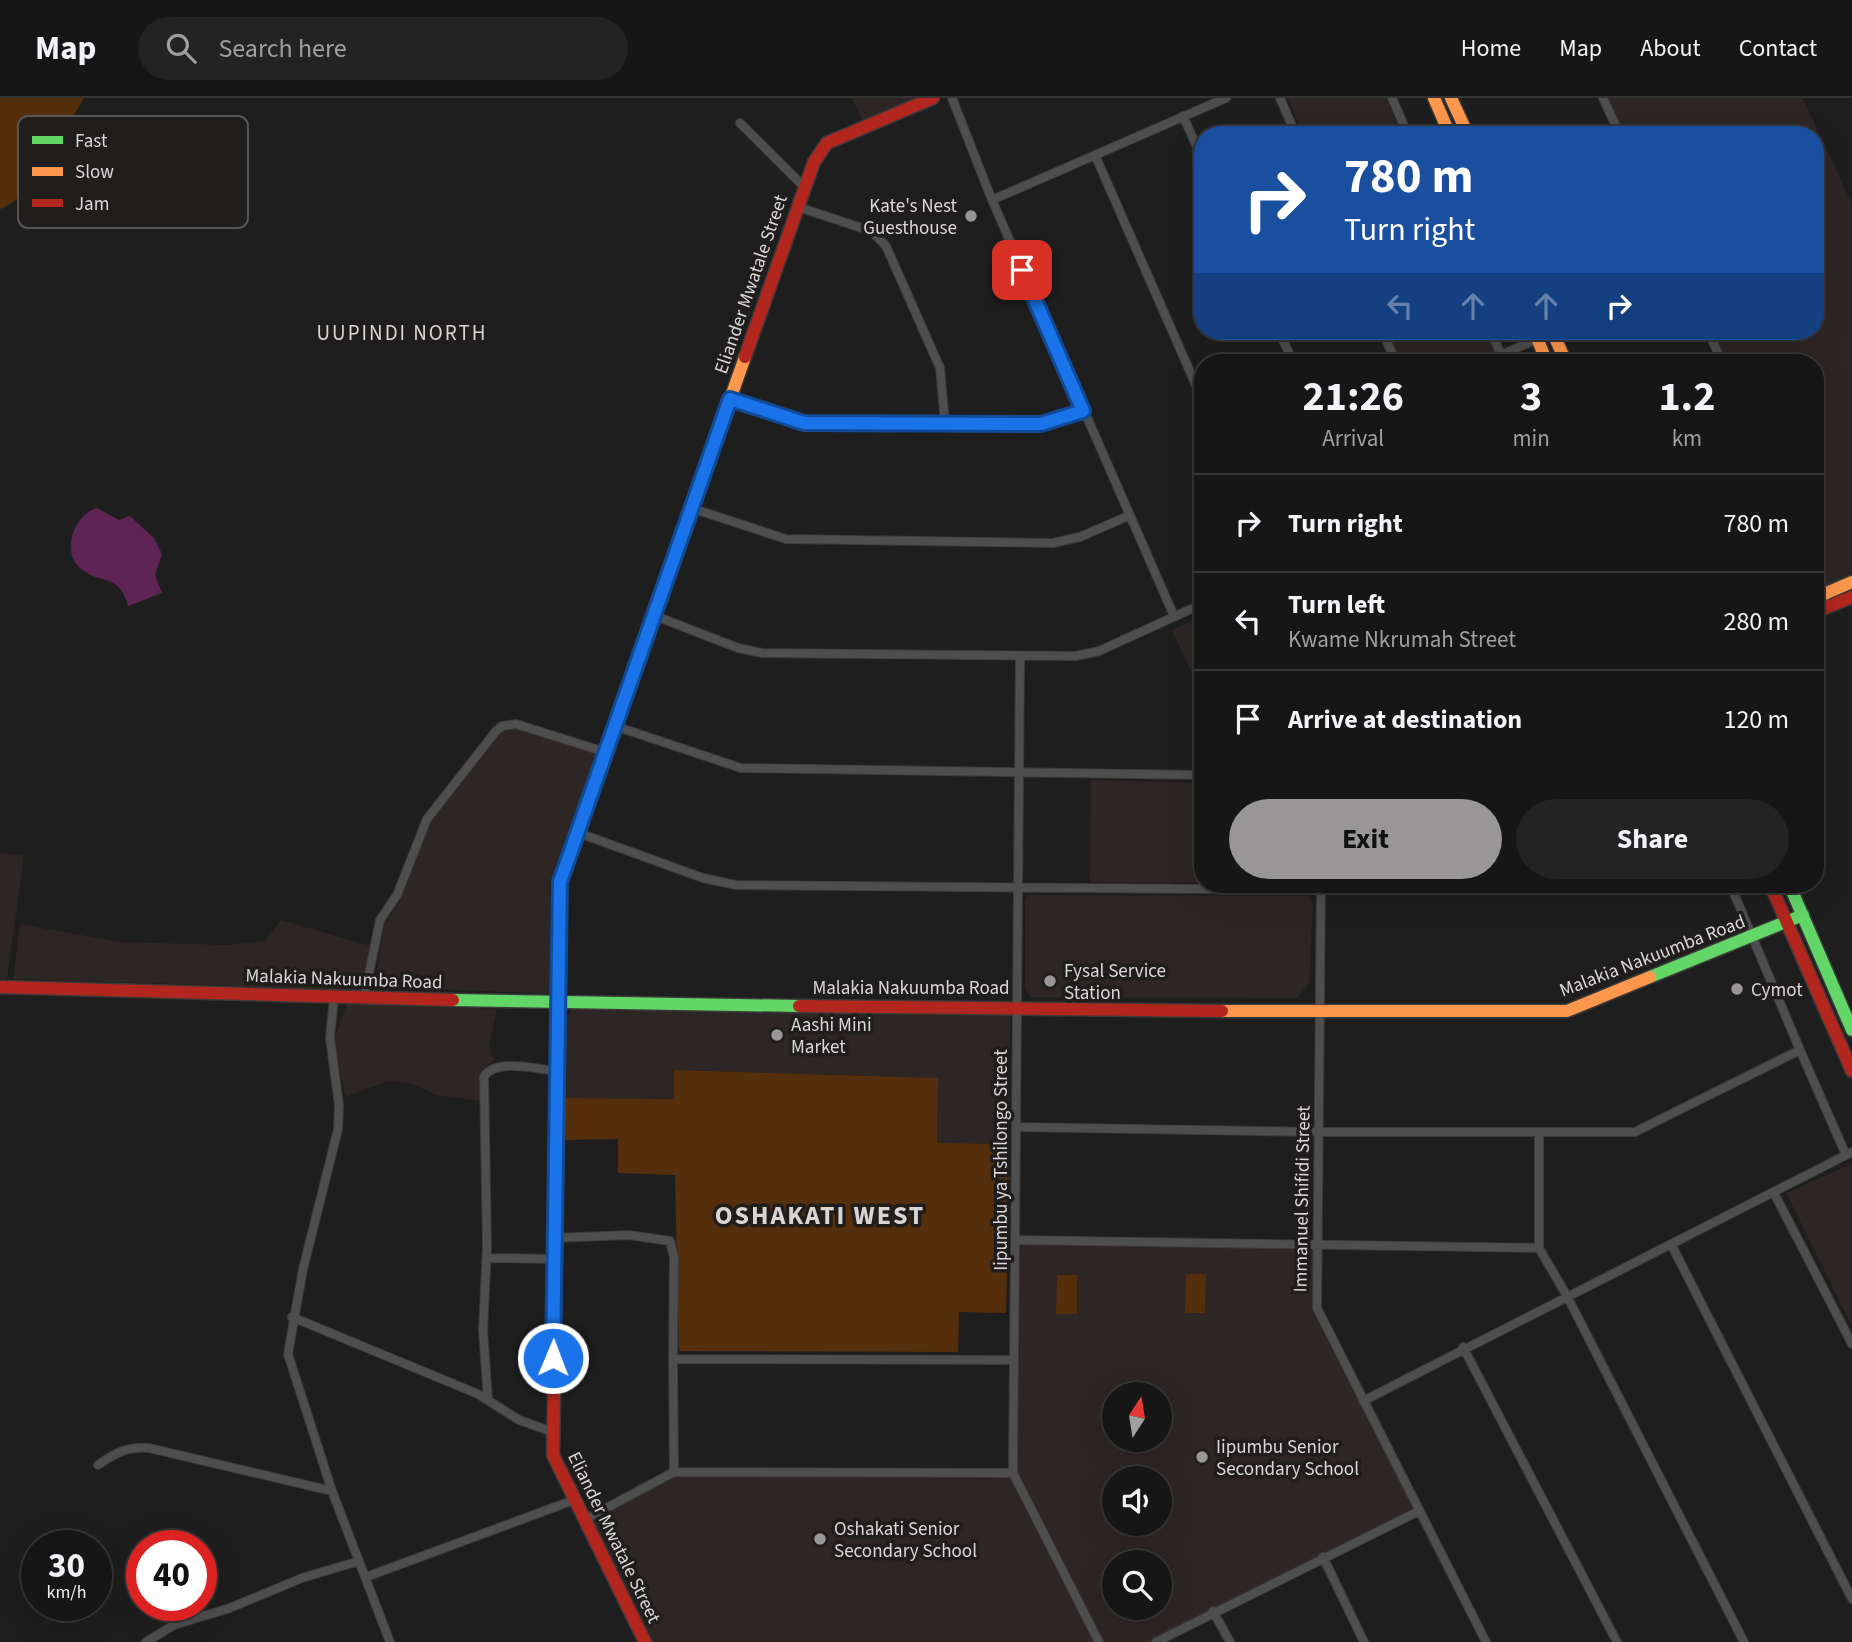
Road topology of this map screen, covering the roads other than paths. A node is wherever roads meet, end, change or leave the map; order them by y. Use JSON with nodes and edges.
{"nodes":[{"id":1,"x":933,"y":98,"type":"edge"},
{"id":2,"x":952,"y":98,"type":"edge"},
{"id":3,"x":1226,"y":98,"type":"edge"},
{"id":4,"x":1280,"y":98,"type":"edge"},
{"id":5,"x":1392,"y":98,"type":"edge"},
{"id":6,"x":1434,"y":98,"type":"edge"},
{"id":7,"x":1451,"y":98,"type":"edge"},
{"id":8,"x":1603,"y":98,"type":"edge"},
{"id":9,"x":1183,"y":116,"type":"junction"},
{"id":10,"x":740,"y":123,"type":"dead end"},
{"id":11,"x":1292,"y":126,"type":"edge"},
{"id":12,"x":1404,"y":126,"type":"edge"},
{"id":13,"x":1446,"y":126,"type":"edge"},
{"id":14,"x":1464,"y":126,"type":"edge"},
{"id":15,"x":1616,"y":126,"type":"edge"},
{"id":16,"x":1194,"y":140,"type":"edge"},
{"id":17,"x":1095,"y":155,"type":"junction"},
{"id":18,"x":805,"y":188,"type":"junction"},
{"id":19,"x":992,"y":200,"type":"junction"},
{"id":20,"x":798,"y":207,"type":"junction"},
{"id":21,"x":1528,"y":340,"type":"edge"},
{"id":22,"x":1509,"y":354,"type":"edge"},
{"id":23,"x":1194,"y":380,"type":"edge"},
{"id":24,"x":730,"y":399,"type":"junction"},
{"id":25,"x":1083,"y":411,"type":"junction"},
{"id":26,"x":945,"y":424,"type":"junction"},
{"id":27,"x":691,"y":508,"type":"junction"},
{"id":28,"x":1128,"y":516,"type":"junction"},
{"id":29,"x":1852,"y":582,"type":"edge"},
{"id":30,"x":1852,"y":597,"type":"edge"},
{"id":31,"x":1824,"y":598,"type":"edge"},
{"id":32,"x":1824,"y":599,"type":"edge"},
{"id":33,"x":1194,"y":607,"type":"edge"},
{"id":34,"x":653,"y":615,"type":"junction"},
{"id":35,"x":1174,"y":616,"type":"junction"},
{"id":36,"x":1020,"y":657,"type":"junction"},
{"id":37,"x":615,"y":726,"type":"junction"},
{"id":38,"x":605,"y":752,"type":"junction"},
{"id":39,"x":1017,"y":772,"type":"junction"},
{"id":40,"x":1194,"y":775,"type":"edge"},
{"id":41,"x":576,"y":832,"type":"junction"},
{"id":42,"x":1194,"y":887,"type":"edge"},
{"id":43,"x":1017,"y":888,"type":"junction"},
{"id":44,"x":1321,"y":893,"type":"edge"},
{"id":45,"x":1734,"y":893,"type":"edge"},
{"id":46,"x":1774,"y":893,"type":"edge"},
{"id":47,"x":1793,"y":893,"type":"edge"},
{"id":48,"x":1803,"y":915,"type":"junction"},
{"id":49,"x":1787,"y":922,"type":"junction"},
{"id":50,"x":1753,"y":937,"type":"junction"},
{"id":51,"x":0,"y":987,"type":"edge"},
{"id":52,"x":334,"y":997,"type":"junction"},
{"id":53,"x":364,"y":998,"type":"junction"},
{"id":54,"x":556,"y":1003,"type":"junction"},
{"id":55,"x":1016,"y":1007,"type":"junction"},
{"id":56,"x":1318,"y":1010,"type":"junction"},
{"id":57,"x":1852,"y":1030,"type":"edge"},
{"id":58,"x":1800,"y":1050,"type":"junction"},
{"id":59,"x":555,"y":1071,"type":"junction"},
{"id":60,"x":1852,"y":1071,"type":"edge"},
{"id":61,"x":1016,"y":1127,"type":"junction"},
{"id":62,"x":1318,"y":1132,"type":"junction"},
{"id":63,"x":1539,"y":1134,"type":"junction"},
{"id":64,"x":1849,"y":1153,"type":"edge"},
{"id":65,"x":1774,"y":1193,"type":"junction"},
{"id":66,"x":554,"y":1238,"type":"junction"},
{"id":67,"x":1015,"y":1240,"type":"junction"},
{"id":68,"x":1316,"y":1244,"type":"junction"},
{"id":69,"x":1671,"y":1244,"type":"junction"},
{"id":70,"x":1539,"y":1248,"type":"junction"},
{"id":71,"x":487,"y":1258,"type":"junction"},
{"id":72,"x":554,"y":1259,"type":"junction"},
{"id":73,"x":1567,"y":1296,"type":"junction"},
{"id":74,"x":292,"y":1317,"type":"junction"},
{"id":75,"x":1852,"y":1344,"type":"edge"},
{"id":76,"x":1463,"y":1348,"type":"junction"},
{"id":77,"x":673,"y":1359,"type":"junction"},
{"id":78,"x":1014,"y":1360,"type":"junction"},
{"id":79,"x":488,"y":1400,"type":"junction"},
{"id":80,"x":1363,"y":1401,"type":"junction"},
{"id":81,"x":552,"y":1432,"type":"junction"},
{"id":82,"x":98,"y":1465,"type":"dead end"},
{"id":83,"x":674,"y":1472,"type":"junction"},
{"id":84,"x":1013,"y":1474,"type":"junction"},
{"id":85,"x":332,"y":1491,"type":"junction"},
{"id":86,"x":574,"y":1500,"type":"junction"},
{"id":87,"x":1419,"y":1511,"type":"junction"},
{"id":88,"x":584,"y":1520,"type":"junction"},
{"id":89,"x":1323,"y":1557,"type":"junction"},
{"id":90,"x":359,"y":1561,"type":"junction"},
{"id":91,"x":366,"y":1577,"type":"junction"},
{"id":92,"x":1852,"y":1599,"type":"edge"},
{"id":93,"x":1213,"y":1611,"type":"junction"},
{"id":94,"x":146,"y":1642,"type":"edge"},
{"id":95,"x":390,"y":1642,"type":"edge"},
{"id":96,"x":645,"y":1642,"type":"edge"},
{"id":97,"x":1099,"y":1642,"type":"edge"},
{"id":98,"x":1156,"y":1642,"type":"edge"},
{"id":99,"x":1230,"y":1642,"type":"edge"},
{"id":100,"x":1364,"y":1642,"type":"edge"},
{"id":101,"x":1486,"y":1642,"type":"edge"},
{"id":102,"x":1617,"y":1642,"type":"edge"},
{"id":103,"x":1744,"y":1642,"type":"edge"}],
"edges":[{"from":1,"to":18,"type":"main road","name":"Eliander Mwatale Street"},
{"from":2,"to":19,"type":"street"},
{"from":3,"to":9,"type":"street"},
{"from":4,"to":11,"type":"street"},
{"from":5,"to":12,"type":"street"},
{"from":6,"to":13,"type":"main road"},
{"from":7,"to":14,"type":"main road"},
{"from":8,"to":15,"type":"street"},
{"from":9,"to":16,"type":"street"},
{"from":9,"to":17,"type":"street"},
{"from":10,"to":18,"type":"street"},
{"from":17,"to":19,"type":"street"},
{"from":17,"to":23,"type":"street"},
{"from":18,"to":20,"type":"main road","name":"Eliander Mwatale Street"},
{"from":19,"to":25,"type":"street"},
{"from":20,"to":24,"type":"main road","name":"Eliander Mwatale Street"},
{"from":20,"to":26,"type":"street"},
{"from":21,"to":22,"type":"street"},
{"from":24,"to":26,"type":"street"},
{"from":24,"to":27,"type":"main road","name":"Eliander Mwatale Street"},
{"from":25,"to":26,"type":"street"},
{"from":25,"to":28,"type":"street"},
{"from":27,"to":28,"type":"street"},
{"from":27,"to":34,"type":"main road","name":"Eliander Mwatale Street"},
{"from":28,"to":35,"type":"street"},
{"from":29,"to":31,"type":"main road"},
{"from":30,"to":32,"type":"main road"},
{"from":33,"to":35,"type":"street"},
{"from":34,"to":36,"type":"street"},
{"from":34,"to":37,"type":"main road","name":"Eliander Mwatale Street"},
{"from":35,"to":36,"type":"street"},
{"from":36,"to":39,"type":"street","name":"Iipumbu ya Tshilongo Street"},
{"from":37,"to":38,"type":"main road","name":"Eliander Mwatale Street"},
{"from":37,"to":39,"type":"street"},
{"from":38,"to":41,"type":"main road","name":"Eliander Mwatale Street"},
{"from":38,"to":53,"type":"street"},
{"from":39,"to":40,"type":"street"},
{"from":39,"to":43,"type":"street","name":"Iipumbu ya Tshilongo Street"},
{"from":41,"to":43,"type":"street"},
{"from":41,"to":54,"type":"main road","name":"Eliander Mwatale Street"},
{"from":42,"to":43,"type":"street"},
{"from":43,"to":55,"type":"street","name":"Iipumbu ya Tshilongo Street"},
{"from":44,"to":56,"type":"street","name":"Immanuel Shifidi Street"},
{"from":45,"to":50,"type":"street"},
{"from":46,"to":49,"type":"main road"},
{"from":47,"to":48,"type":"main road"},
{"from":48,"to":49,"type":"main road","name":"Malakia Nakuumba Road"},
{"from":48,"to":57,"type":"main road"},
{"from":49,"to":50,"type":"main road","name":"Malakia Nakuumba Road"},
{"from":49,"to":60,"type":"main road"},
{"from":50,"to":56,"type":"main road","name":"Malakia Nakuumba Road"},
{"from":50,"to":58,"type":"street"},
{"from":51,"to":52,"type":"main road","name":"Malakia Nakuumba Road"},
{"from":52,"to":53,"type":"main road","name":"Malakia Nakuumba Road"},
{"from":52,"to":74,"type":"street"},
{"from":53,"to":54,"type":"main road","name":"Malakia Nakuumba Road"},
{"from":54,"to":55,"type":"main road","name":"Malakia Nakuumba Road"},
{"from":54,"to":59,"type":"main road","name":"Eliander Mwatale Street"},
{"from":55,"to":56,"type":"main road","name":"Malakia Nakuumba Road"},
{"from":55,"to":61,"type":"street","name":"Iipumbu ya Tshilongo Street"},
{"from":56,"to":62,"type":"street","name":"Immanuel Shifidi Street"},
{"from":58,"to":63,"type":"street"},
{"from":58,"to":64,"type":"street"},
{"from":59,"to":66,"type":"main road","name":"Eliander Mwatale Street"},
{"from":59,"to":71,"type":"street"},
{"from":61,"to":62,"type":"street"},
{"from":61,"to":67,"type":"street","name":"Iipumbu ya Tshilongo Street"},
{"from":62,"to":63,"type":"street"},
{"from":62,"to":68,"type":"street","name":"Immanuel Shifidi Street"},
{"from":63,"to":70,"type":"street"},
{"from":64,"to":65,"type":"street"},
{"from":65,"to":69,"type":"street"},
{"from":65,"to":75,"type":"street"},
{"from":66,"to":72,"type":"main road","name":"Eliander Mwatale Street"},
{"from":66,"to":77,"type":"street"},
{"from":67,"to":68,"type":"street"},
{"from":67,"to":78,"type":"street","name":"Iipumbu ya Tshilongo Street"},
{"from":68,"to":70,"type":"street"},
{"from":68,"to":80,"type":"street","name":"Immanuel Shifidi Street"},
{"from":69,"to":73,"type":"street"},
{"from":69,"to":92,"type":"street"},
{"from":70,"to":73,"type":"street"},
{"from":71,"to":72,"type":"street"},
{"from":71,"to":79,"type":"street"},
{"from":72,"to":81,"type":"main road","name":"Eliander Mwatale Street"},
{"from":73,"to":76,"type":"street"},
{"from":73,"to":103,"type":"street"},
{"from":74,"to":79,"type":"street"},
{"from":74,"to":85,"type":"street"},
{"from":76,"to":80,"type":"street"},
{"from":76,"to":102,"type":"street"},
{"from":77,"to":78,"type":"street"},
{"from":77,"to":83,"type":"street"},
{"from":78,"to":84,"type":"street","name":"Iipumbu ya Tshilongo Street"},
{"from":79,"to":81,"type":"street"},
{"from":80,"to":87,"type":"street","name":"Immanuel Shifidi Street"},
{"from":81,"to":86,"type":"main road","name":"Eliander Mwatale Street"},
{"from":82,"to":85,"type":"street"},
{"from":83,"to":84,"type":"street"},
{"from":83,"to":88,"type":"street"},
{"from":84,"to":97,"type":"street","name":"Iipumbu ya Tshilongo Street"},
{"from":85,"to":90,"type":"street"},
{"from":86,"to":88,"type":"main road","name":"Eliander Mwatale Street"},
{"from":86,"to":91,"type":"street"},
{"from":87,"to":89,"type":"street"},
{"from":87,"to":101,"type":"street","name":"Immanuel Shifidi Street"},
{"from":88,"to":96,"type":"main road","name":"Eliander Mwatale Street"},
{"from":89,"to":93,"type":"street"},
{"from":89,"to":100,"type":"street"},
{"from":90,"to":91,"type":"street"},
{"from":90,"to":94,"type":"street"},
{"from":91,"to":95,"type":"street"},
{"from":93,"to":98,"type":"street"},
{"from":93,"to":99,"type":"street"}]}
